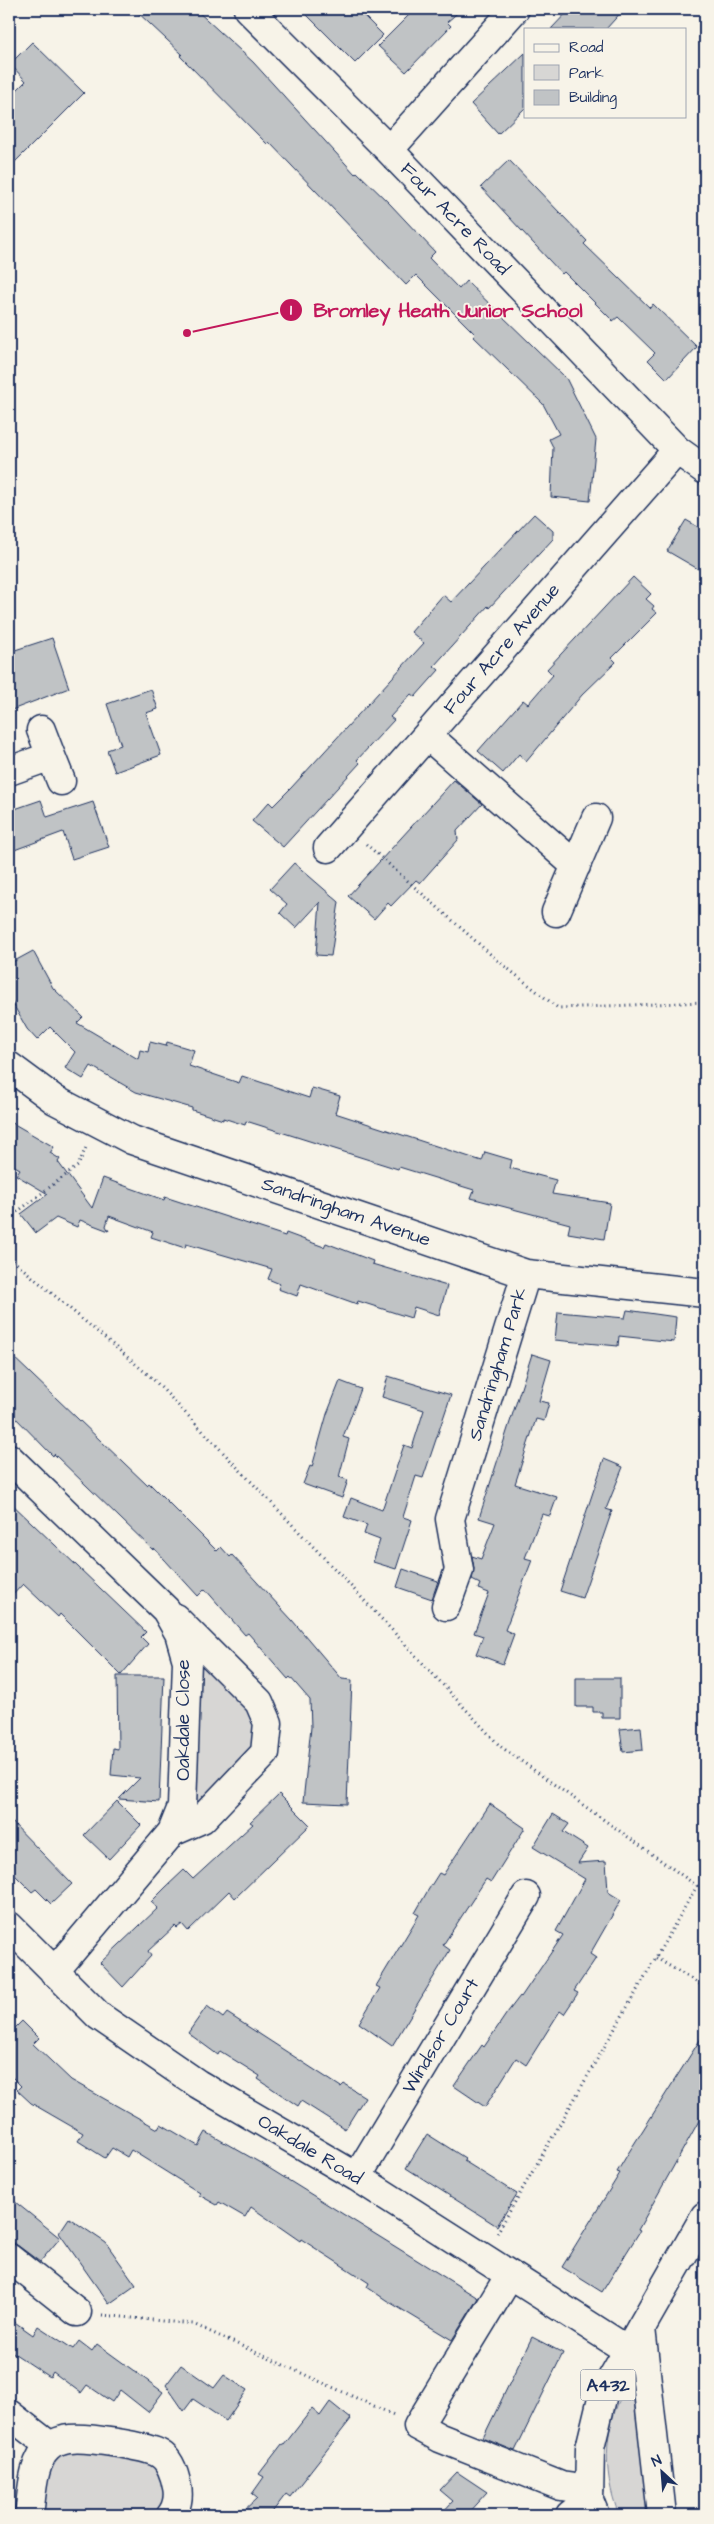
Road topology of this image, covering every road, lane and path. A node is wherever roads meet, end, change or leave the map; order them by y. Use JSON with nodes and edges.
{"nodes":[{"id":1,"x":248,"y":9,"type":"edge"},
{"id":2,"x":515,"y":9,"type":"edge"},
{"id":3,"x":389,"y":150,"type":"junction"},
{"id":4,"x":677,"y":450,"type":"junction"},
{"id":5,"x":705,"y":470,"type":"edge"},
{"id":6,"x":41,"y":730,"type":"dead end"},
{"id":7,"x":427,"y":735,"type":"junction"},
{"id":8,"x":52,"y":756,"type":"junction"},
{"id":9,"x":9,"y":772,"type":"edge"},
{"id":10,"x":61,"y":781,"type":"dead end"},
{"id":11,"x":596,"y":818,"type":"dead end"},
{"id":12,"x":347,"y":827,"type":"junction"},
{"id":13,"x":328,"y":848,"type":"dead end"},
{"id":14,"x":576,"y":866,"type":"junction"},
{"id":15,"x":556,"y":912,"type":"dead end"},
{"id":16,"x":705,"y":1002,"type":"edge"},
{"id":17,"x":9,"y":1066,"type":"edge"},
{"id":18,"x":94,"y":1120,"type":"junction"},
{"id":19,"x":9,"y":1218,"type":"edge"},
{"id":20,"x":9,"y":1257,"type":"edge"},
{"id":21,"x":526,"y":1274,"type":"junction"},
{"id":22,"x":705,"y":1293,"type":"edge"},
{"id":23,"x":9,"y":1458,"type":"edge"},
{"id":24,"x":446,"y":1606,"type":"dead end"},
{"id":25,"x":166,"y":1610,"type":"junction"},
{"id":26,"x":172,"y":1832,"type":"junction"},
{"id":27,"x":526,"y":1896,"type":"dead end"},
{"id":28,"x":9,"y":1926,"type":"edge"},
{"id":29,"x":656,"y":1958,"type":"junction"},
{"id":30,"x":54,"y":1972,"type":"junction"},
{"id":31,"x":705,"y":1987,"type":"edge"},
{"id":32,"x":357,"y":2177,"type":"junction"},
{"id":33,"x":705,"y":2216,"type":"edge"},
{"id":34,"x":9,"y":2258,"type":"edge"},
{"id":35,"x":483,"y":2258,"type":"junction"},
{"id":36,"x":510,"y":2275,"type":"junction"},
{"id":37,"x":77,"y":2312,"type":"joint"},
{"id":38,"x":635,"y":2340,"type":"junction"},
{"id":39,"x":9,"y":2414,"type":"edge"},
{"id":40,"x":418,"y":2426,"type":"junction"},
{"id":41,"x":50,"y":2446,"type":"junction"},
{"id":42,"x":586,"y":2505,"type":"edge"},
{"id":43,"x":29,"y":2515,"type":"edge"},
{"id":44,"x":171,"y":2515,"type":"edge"},
{"id":45,"x":662,"y":2515,"type":"edge"}],
"edges":[{"from":1,"to":3,"type":"street","name":"Four Acre Road"},
{"from":2,"to":3,"type":"street"},
{"from":3,"to":4,"type":"street","name":"Four Acre Road"},
{"from":4,"to":5,"type":"street","name":"Four Acre Road"},
{"from":4,"to":7,"type":"street","name":"Four Acre Avenue"},
{"from":6,"to":8,"type":"street"},
{"from":7,"to":12,"type":"street","name":"Four Acre Avenue"},
{"from":7,"to":14,"type":"street"},
{"from":8,"to":9,"type":"street"},
{"from":8,"to":10,"type":"street"},
{"from":11,"to":14,"type":"street"},
{"from":12,"to":13,"type":"street","name":"Four Acre Avenue"},
{"from":12,"to":16,"type":"path"},
{"from":14,"to":15,"type":"street"},
{"from":17,"to":18,"type":"street","name":"Sandringham Avenue"},
{"from":18,"to":19,"type":"path"},
{"from":18,"to":21,"type":"street","name":"Sandringham Avenue"},
{"from":20,"to":29,"type":"path"},
{"from":21,"to":22,"type":"street","name":"Sandringham Avenue"},
{"from":21,"to":24,"type":"street","name":"Sandringham Park"},
{"from":23,"to":25,"type":"street","name":"Oakdale Close"},
{"from":25,"to":26,"type":"street","name":"Oakdale Close"},
{"from":25,"to":26,"type":"street","name":"Oakdale Close"},
{"from":26,"to":30,"type":"street","name":"Oakdale Close"},
{"from":27,"to":32,"type":"street","name":"Windsor Court"},
{"from":28,"to":30,"type":"street","name":"Oakdale Road"},
{"from":29,"to":31,"type":"path"},
{"from":29,"to":35,"type":"path"},
{"from":30,"to":32,"type":"street","name":"Oakdale Road"},
{"from":32,"to":35,"type":"street","name":"Oakdale Road"},
{"from":33,"to":38,"type":"street","number":"A432"},
{"from":34,"to":37,"type":"street"},
{"from":35,"to":36,"type":"street","name":"Oakdale Road"},
{"from":36,"to":38,"type":"street","name":"Oakdale Road"},
{"from":36,"to":40,"type":"street"},
{"from":37,"to":40,"type":"path"},
{"from":38,"to":42,"type":"street","number":"A432"},
{"from":38,"to":45,"type":"street"},
{"from":39,"to":41,"type":"street"},
{"from":40,"to":42,"type":"street"},
{"from":41,"to":43,"type":"street"},
{"from":41,"to":44,"type":"street"}]}
